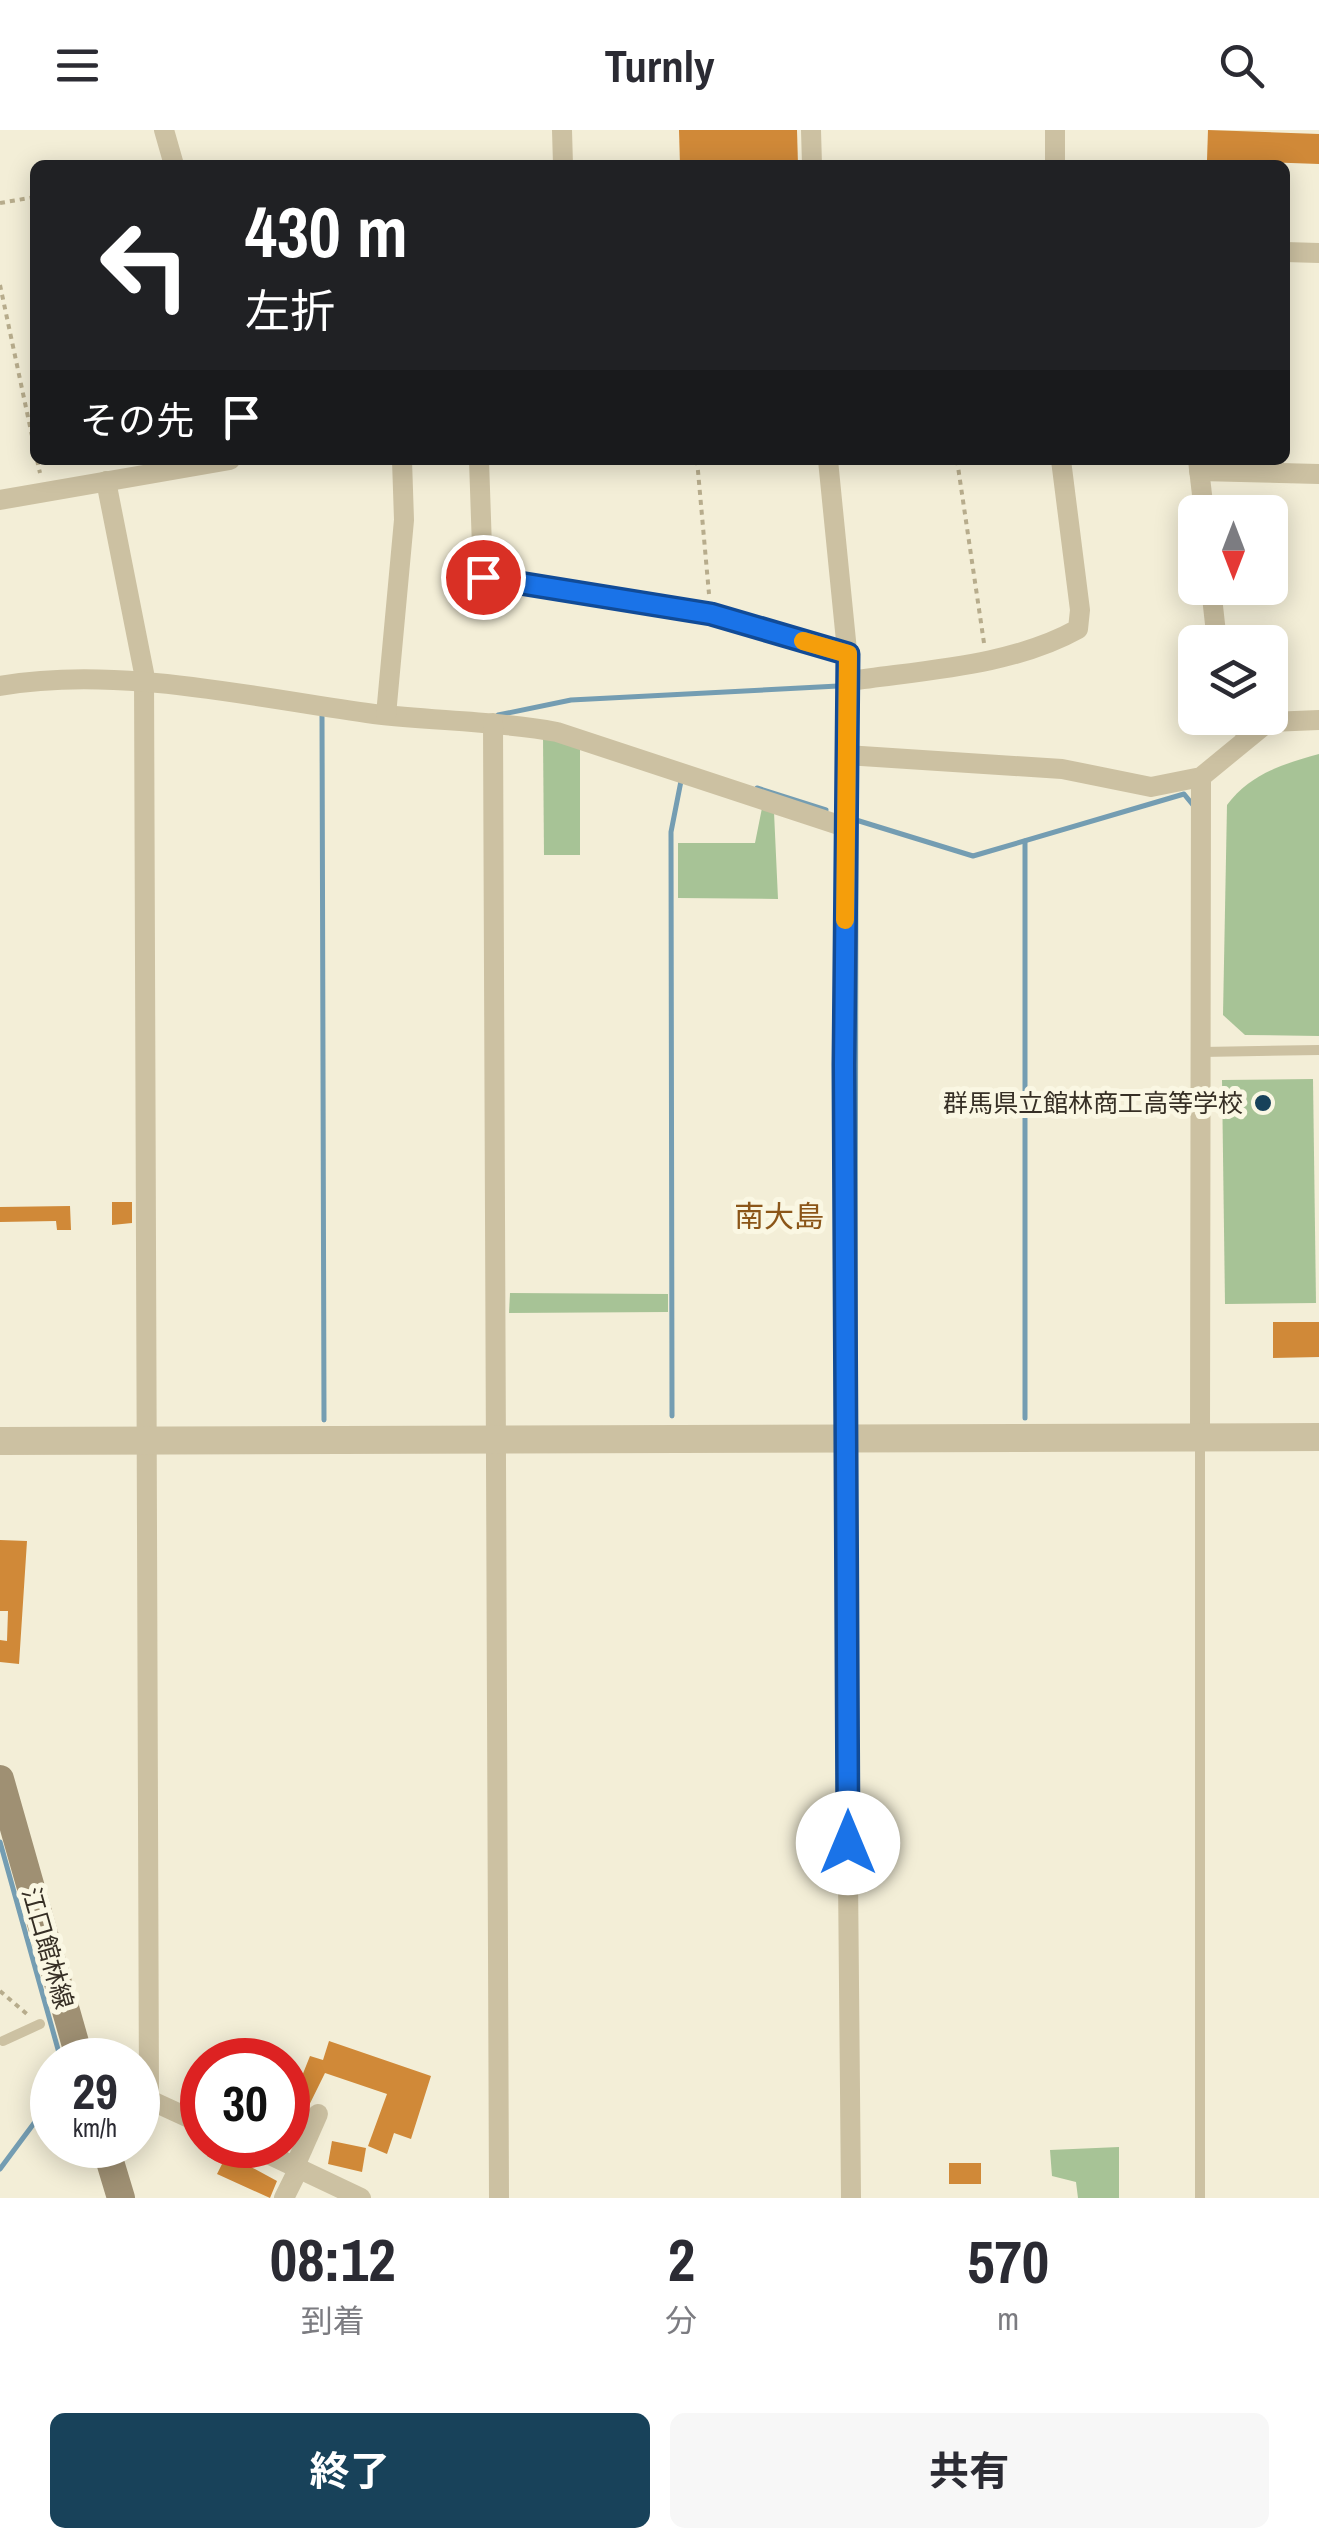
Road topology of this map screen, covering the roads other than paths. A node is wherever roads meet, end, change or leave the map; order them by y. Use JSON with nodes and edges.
{"nodes":[{"id":1,"x":164,"y":130,"type":"edge"},
{"id":2,"x":562,"y":130,"type":"edge"},
{"id":3,"x":811,"y":130,"type":"edge"},
{"id":4,"x":1055,"y":130,"type":"edge"},
{"id":5,"x":173,"y":160,"type":"edge"},
{"id":6,"x":563,"y":160,"type":"edge"},
{"id":7,"x":812,"y":160,"type":"edge"},
{"id":8,"x":1055,"y":160,"type":"edge"},
{"id":9,"x":1290,"y":252,"type":"edge"},
{"id":10,"x":1319,"y":253,"type":"edge"},
{"id":11,"x":202,"y":465,"type":"edge"},
{"id":12,"x":402,"y":465,"type":"edge"},
{"id":13,"x":479,"y":465,"type":"edge"},
{"id":14,"x":829,"y":465,"type":"edge"},
{"id":15,"x":1062,"y":465,"type":"edge"},
{"id":16,"x":1199,"y":466,"type":"edge"},
{"id":17,"x":1319,"y":474,"type":"edge"},
{"id":18,"x":106,"y":482,"type":"junction"},
{"id":19,"x":1202,"y":495,"type":"edge"},
{"id":20,"x":0,"y":500,"type":"edge"},
{"id":21,"x":848,"y":654,"type":"junction"},
{"id":22,"x":850,"y":681,"type":"junction"},
{"id":23,"x":144,"y":684,"type":"junction"},
{"id":24,"x":0,"y":686,"type":"edge"},
{"id":25,"x":386,"y":715,"type":"junction"},
{"id":26,"x":1319,"y":720,"type":"edge"},
{"id":27,"x":1288,"y":721,"type":"edge"},
{"id":28,"x":493,"y":723,"type":"junction"},
{"id":29,"x":1236,"y":735,"type":"edge"},
{"id":30,"x":846,"y":754,"type":"junction"},
{"id":31,"x":1200,"y":777,"type":"junction"},
{"id":32,"x":845,"y":826,"type":"junction"},
{"id":33,"x":1319,"y":1050,"type":"edge"},
{"id":34,"x":1202,"y":1052,"type":"junction"},
{"id":35,"x":844,"y":1436,"type":"junction"},
{"id":36,"x":1319,"y":1437,"type":"edge"},
{"id":37,"x":1200,"y":1438,"type":"junction"},
{"id":38,"x":146,"y":1440,"type":"junction"},
{"id":39,"x":495,"y":1440,"type":"junction"},
{"id":40,"x":0,"y":1441,"type":"edge"},
{"id":41,"x":0,"y":1779,"type":"edge"},
{"id":42,"x":40,"y":2024,"type":"dead end"},
{"id":43,"x":74,"y":2038,"type":"edge"},
{"id":44,"x":143,"y":2038,"type":"edge"},
{"id":45,"x":1,"y":2041,"type":"edge"},
{"id":46,"x":318,"y":2114,"type":"dead end"},
{"id":47,"x":310,"y":2134,"type":"edge"},
{"id":48,"x":112,"y":2168,"type":"edge"},
{"id":49,"x":297,"y":2168,"type":"edge"},
{"id":50,"x":299,"y":2168,"type":"edge"},
{"id":51,"x":120,"y":2198,"type":"edge"},
{"id":52,"x":284,"y":2198,"type":"edge"},
{"id":53,"x":361,"y":2198,"type":"edge"},
{"id":54,"x":499,"y":2198,"type":"edge"},
{"id":55,"x":850,"y":2198,"type":"edge"},
{"id":56,"x":1200,"y":2198,"type":"edge"}],
"edges":[{"from":1,"to":5,"type":"street"},
{"from":2,"to":6,"type":"street"},
{"from":3,"to":7,"type":"street"},
{"from":4,"to":8,"type":"street"},
{"from":9,"to":10,"type":"street"},
{"from":11,"to":18,"type":"street"},
{"from":12,"to":25,"type":"street"},
{"from":13,"to":21,"type":"street"},
{"from":14,"to":21,"type":"street"},
{"from":15,"to":22,"type":"street"},
{"from":16,"to":17,"type":"street"},
{"from":16,"to":19,"type":"street"},
{"from":18,"to":20,"type":"street"},
{"from":18,"to":23,"type":"street"},
{"from":21,"to":22,"type":"street"},
{"from":22,"to":30,"type":"street"},
{"from":23,"to":24,"type":"street"},
{"from":23,"to":25,"type":"street"},
{"from":23,"to":38,"type":"street"},
{"from":25,"to":28,"type":"street"},
{"from":26,"to":27,"type":"street"},
{"from":28,"to":32,"type":"street"},
{"from":28,"to":39,"type":"street"},
{"from":29,"to":31,"type":"street"},
{"from":30,"to":31,"type":"street"},
{"from":30,"to":32,"type":"street"},
{"from":31,"to":34,"type":"street"},
{"from":32,"to":35,"type":"street"},
{"from":33,"to":34,"type":"lane"},
{"from":34,"to":37,"type":"street"},
{"from":35,"to":37,"type":"street"},
{"from":35,"to":39,"type":"street"},
{"from":35,"to":55,"type":"street"},
{"from":36,"to":37,"type":"street"},
{"from":37,"to":56,"type":"lane"},
{"from":38,"to":39,"type":"street"},
{"from":38,"to":40,"type":"street"},
{"from":38,"to":44,"type":"street"},
{"from":39,"to":54,"type":"street"},
{"from":41,"to":43,"type":"main road","name":"江口館林線"},
{"from":42,"to":45,"type":"lane"},
{"from":46,"to":47,"type":"street"},
{"from":48,"to":51,"type":"main road"},
{"from":49,"to":52,"type":"street"},
{"from":50,"to":53,"type":"street"}]}
